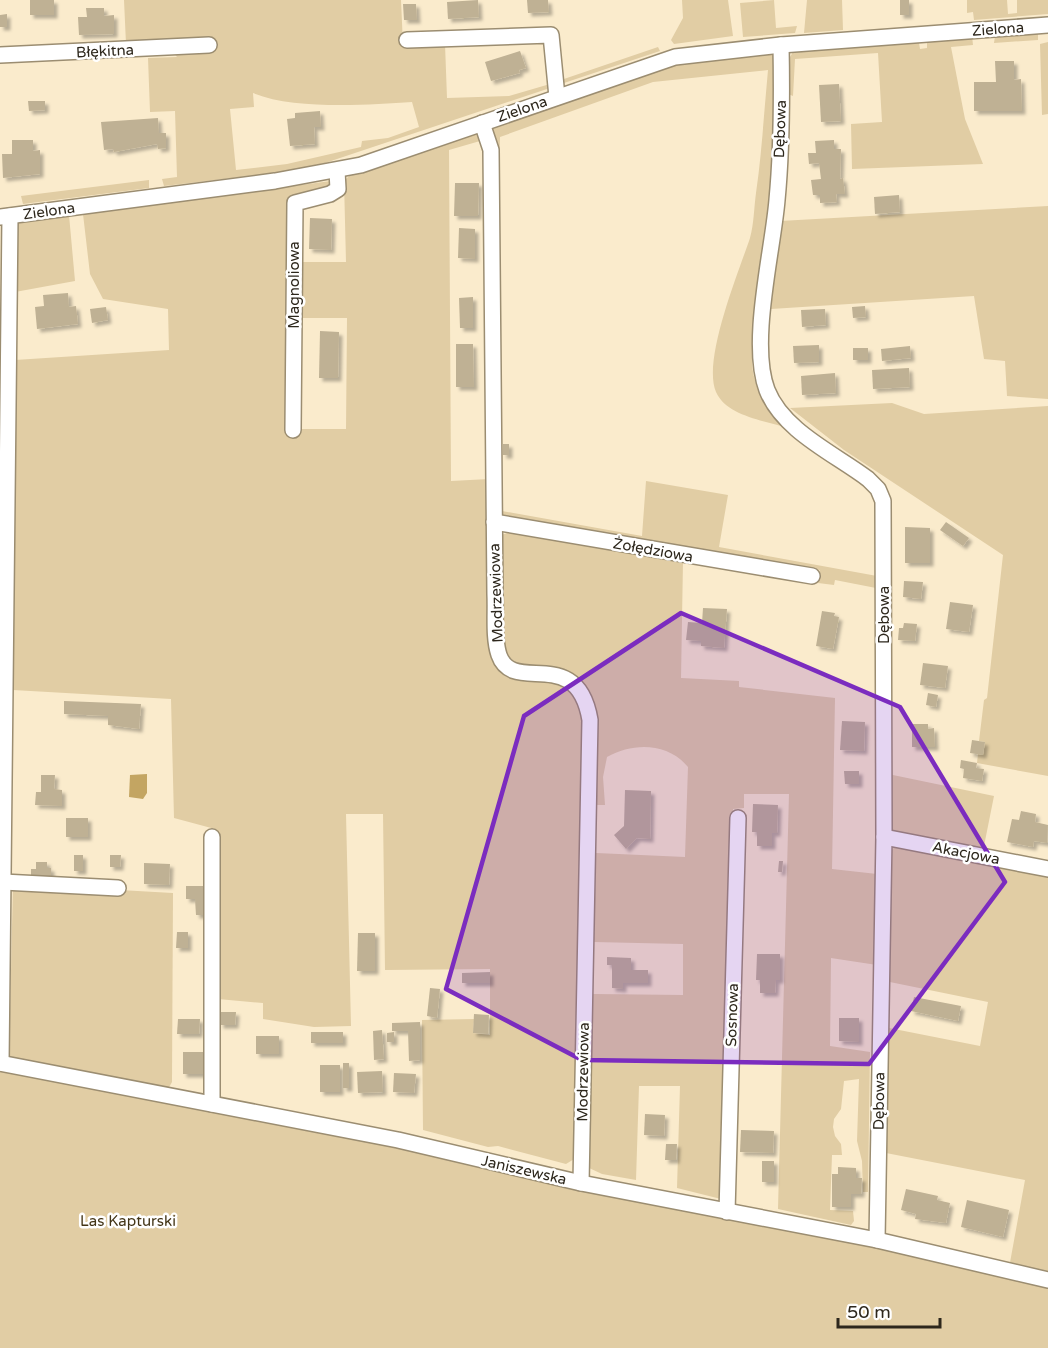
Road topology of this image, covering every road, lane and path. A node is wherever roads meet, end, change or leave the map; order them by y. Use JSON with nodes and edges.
{"nodes":[{"id":1,"x":1048,"y":25,"type":"edge"},
{"id":2,"x":407,"y":40,"type":"dead end"},
{"id":3,"x":209,"y":45,"type":"dead end"},
{"id":4,"x":782,"y":45,"type":"junction"},
{"id":5,"x":0,"y":55,"type":"edge"},
{"id":6,"x":557,"y":97,"type":"junction"},
{"id":7,"x":482,"y":123,"type":"junction"},
{"id":8,"x":337,"y":171,"type":"junction"},
{"id":9,"x":5,"y":217,"type":"edge"},
{"id":10,"x":292,"y":430,"type":"dead end"},
{"id":11,"x":494,"y":522,"type":"junction"},
{"id":12,"x":812,"y":576,"type":"dead end"},
{"id":13,"x":738,"y":818,"type":"dead end"},
{"id":14,"x":212,"y":837,"type":"dead end"},
{"id":15,"x":884,"y":837,"type":"junction"},
{"id":16,"x":1048,"y":869,"type":"edge"},
{"id":17,"x":3,"y":882,"type":"junction"},
{"id":18,"x":118,"y":888,"type":"dead end"},
{"id":19,"x":0,"y":1063,"type":"edge"},
{"id":20,"x":212,"y":1104,"type":"junction"},
{"id":21,"x":581,"y":1184,"type":"junction"},
{"id":22,"x":727,"y":1212,"type":"junction"},
{"id":23,"x":877,"y":1240,"type":"junction"},
{"id":24,"x":1048,"y":1280,"type":"edge"}],
"edges":[{"from":1,"to":4,"type":"street","name":"Zielona"},
{"from":2,"to":6,"type":"street"},
{"from":3,"to":5,"type":"street","name":"Błękitna"},
{"from":4,"to":6,"type":"street","name":"Zielona"},
{"from":4,"to":15,"type":"street","name":"Dębowa"},
{"from":6,"to":7,"type":"street","name":"Zielona"},
{"from":7,"to":8,"type":"street","name":"Zielona"},
{"from":7,"to":11,"type":"street","name":"Modrzewiowa"},
{"from":8,"to":9,"type":"street","name":"Zielona"},
{"from":8,"to":10,"type":"street","name":"Magnoliowa"},
{"from":9,"to":17,"type":"street"},
{"from":11,"to":12,"type":"street","name":"Żołędziowa"},
{"from":11,"to":21,"type":"street","name":"Modrzewiowa"},
{"from":13,"to":22,"type":"street","name":"Sosnowa"},
{"from":14,"to":20,"type":"street"},
{"from":15,"to":16,"type":"street","name":"Akacjowa"},
{"from":15,"to":23,"type":"street","name":"Dębowa"},
{"from":17,"to":18,"type":"street"},
{"from":17,"to":19,"type":"street"},
{"from":19,"to":20,"type":"street","name":"Janiszewska"},
{"from":20,"to":21,"type":"street","name":"Janiszewska"},
{"from":21,"to":22,"type":"street","name":"Janiszewska"},
{"from":22,"to":23,"type":"street","name":"Janiszewska"},
{"from":23,"to":24,"type":"street","name":"Janiszewska"}]}
